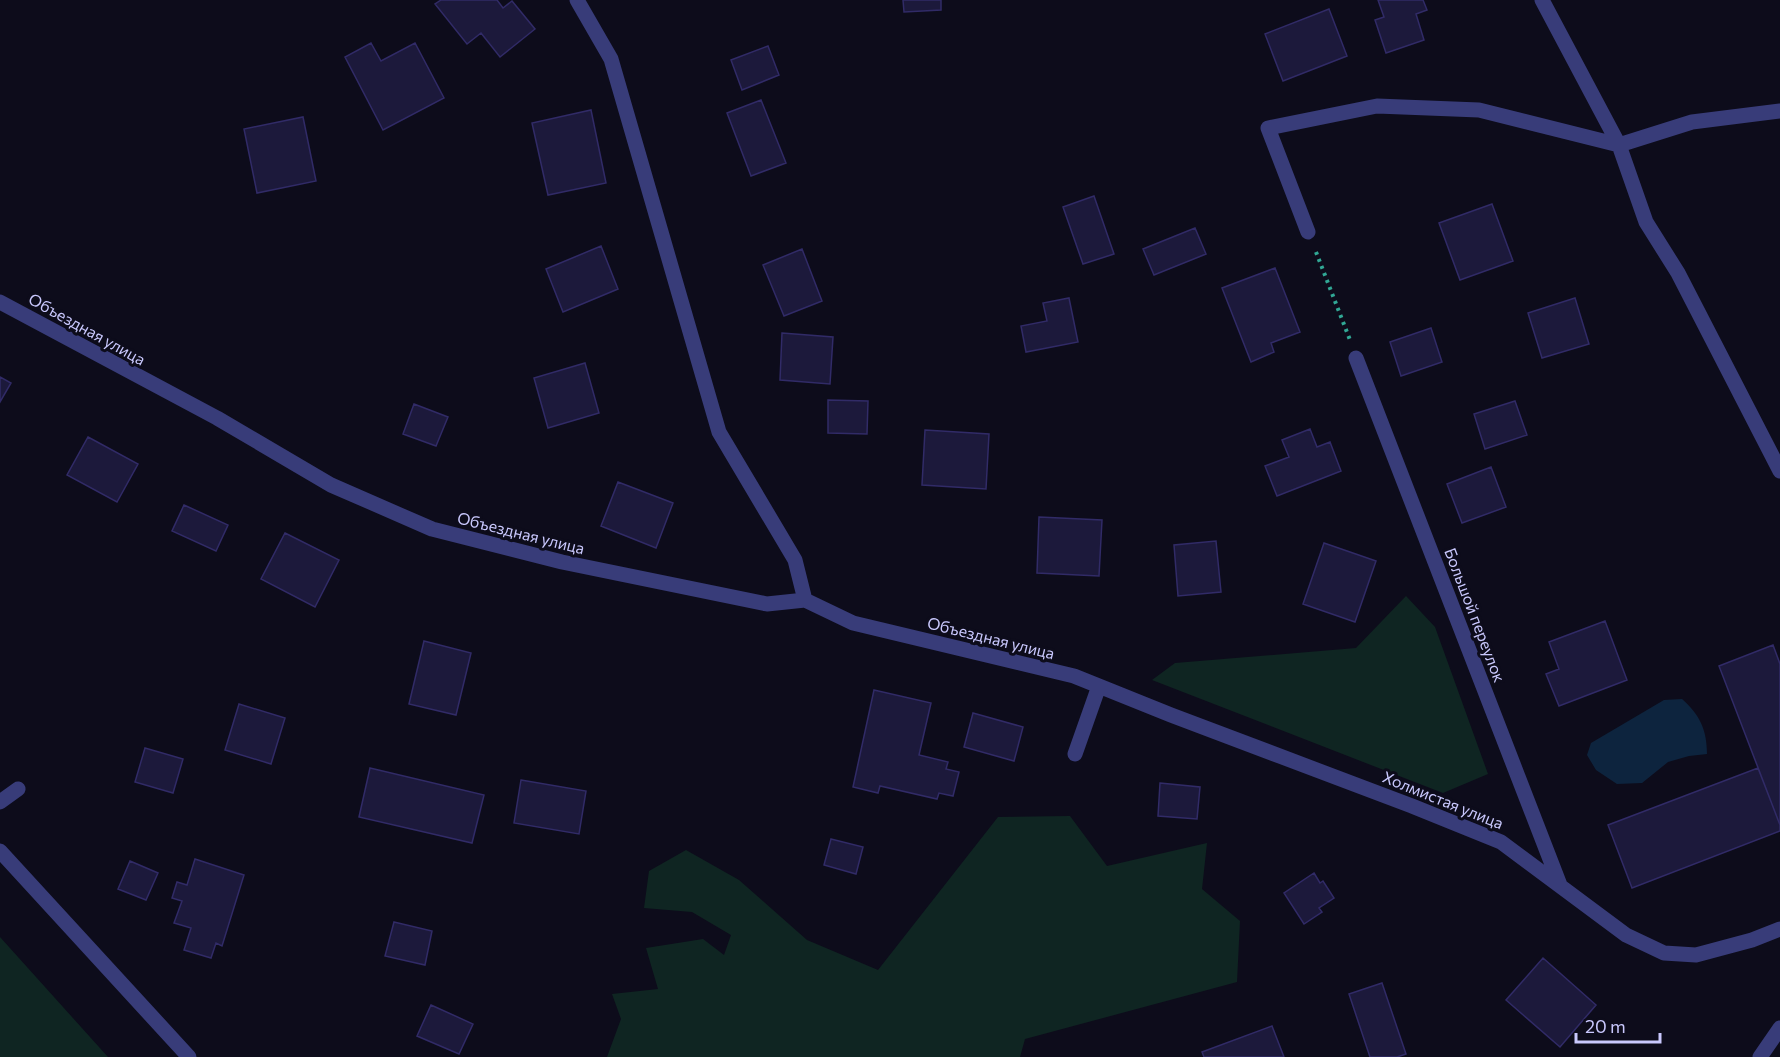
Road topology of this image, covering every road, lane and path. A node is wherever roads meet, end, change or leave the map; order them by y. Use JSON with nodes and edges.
{"nodes":[{"id":1,"x":577,"y":0,"type":"edge"},
{"id":2,"x":1542,"y":0,"type":"edge"},
{"id":3,"x":1780,"y":111,"type":"edge"},
{"id":4,"x":1619,"y":145,"type":"junction"},
{"id":5,"x":1308,"y":232,"type":"joint"},
{"id":6,"x":0,"y":302,"type":"edge"},
{"id":7,"x":1356,"y":358,"type":"joint"},
{"id":8,"x":1780,"y":471,"type":"edge"},
{"id":9,"x":805,"y":600,"type":"junction"},
{"id":10,"x":1074,"y":676,"type":"joint"},
{"id":11,"x":1099,"y":686,"type":"junction"},
{"id":12,"x":1075,"y":754,"type":"dead end"},
{"id":13,"x":18,"y":789,"type":"dead end"},
{"id":14,"x":0,"y":802,"type":"edge"},
{"id":15,"x":0,"y":851,"type":"edge"},
{"id":16,"x":1560,"y":885,"type":"junction"},
{"id":17,"x":1780,"y":929,"type":"edge"},
{"id":18,"x":1780,"y":1028,"type":"edge"},
{"id":19,"x":189,"y":1057,"type":"edge"},
{"id":20,"x":1760,"y":1057,"type":"edge"}],
"edges":[{"from":1,"to":9,"type":"street"},
{"from":2,"to":4,"type":"street"},
{"from":3,"to":4,"type":"street"},
{"from":4,"to":5,"type":"street"},
{"from":4,"to":8,"type":"street"},
{"from":5,"to":7,"type":"path"},
{"from":6,"to":9,"type":"street","name":"Объездная улица"},
{"from":7,"to":16,"type":"street","name":"Большой переулок"},
{"from":9,"to":10,"type":"street","name":"Объездная улица"},
{"from":10,"to":11,"type":"street","name":"Холмистая улица"},
{"from":11,"to":12,"type":"street"},
{"from":11,"to":16,"type":"street","name":"Холмистая улица"},
{"from":13,"to":14,"type":"street"},
{"from":15,"to":19,"type":"street"},
{"from":16,"to":17,"type":"street","name":"Холмистая улица"},
{"from":18,"to":20,"type":"street"}]}
